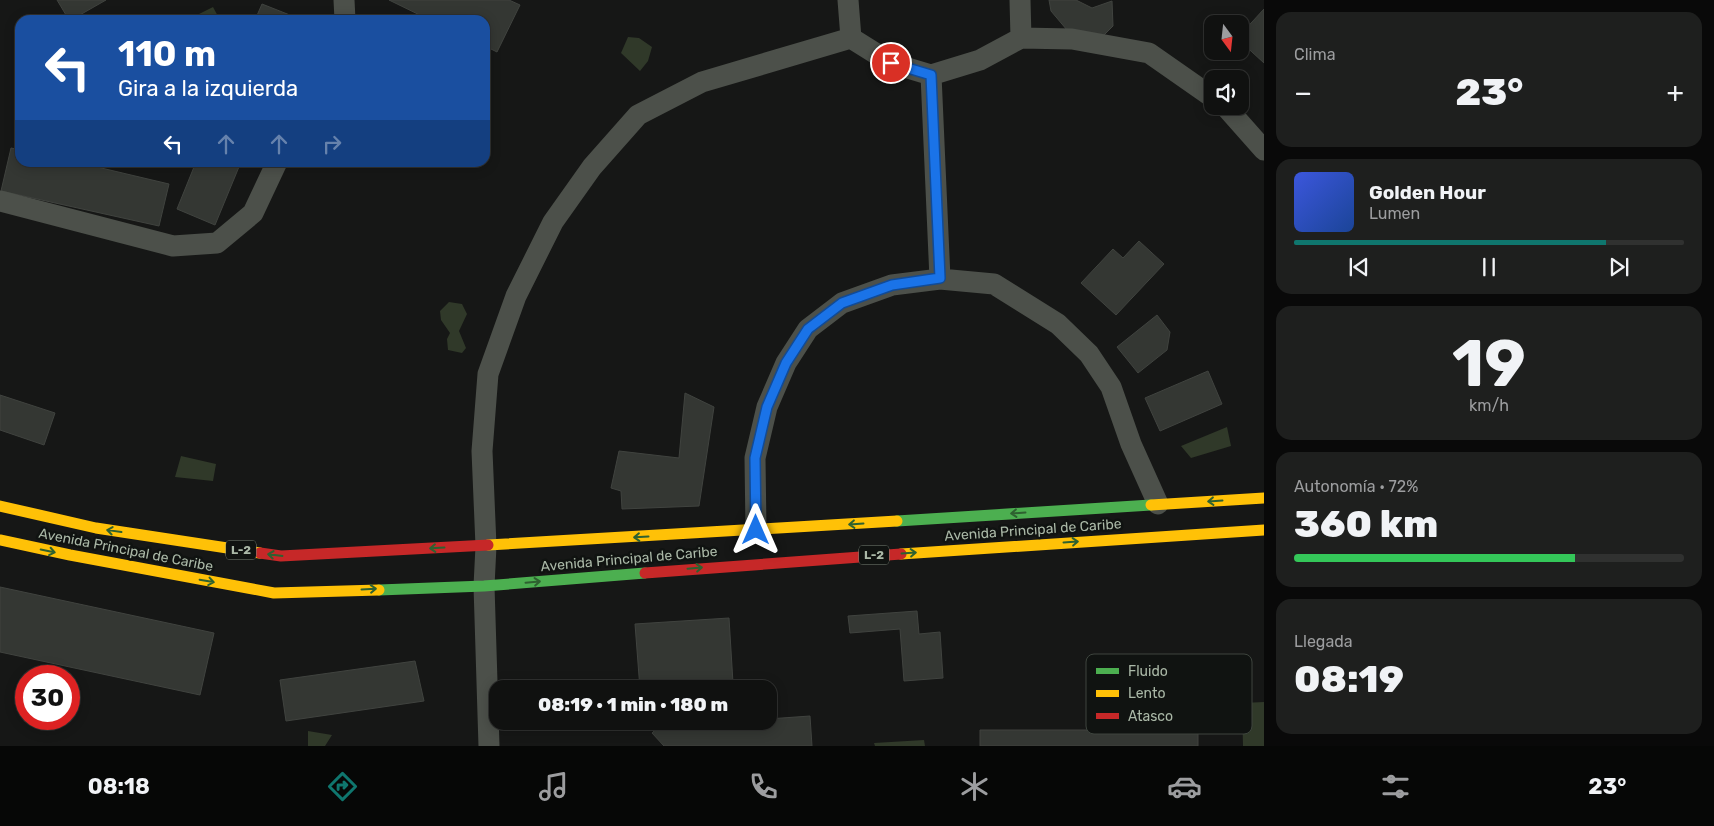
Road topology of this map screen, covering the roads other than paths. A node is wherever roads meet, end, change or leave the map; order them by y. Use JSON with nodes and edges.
{"nodes":[{"id":1,"x":344,"y":0,"type":"edge"},
{"id":2,"x":848,"y":0,"type":"edge"},
{"id":3,"x":1020,"y":0,"type":"edge"},
{"id":4,"x":345,"y":15,"type":"edge"},
{"id":5,"x":851,"y":38,"type":"junction"},
{"id":6,"x":1021,"y":38,"type":"junction"},
{"id":7,"x":931,"y":75,"type":"junction"},
{"id":8,"x":1204,"y":91,"type":"edge"},
{"id":9,"x":1233,"y":115,"type":"edge"},
{"id":10,"x":1264,"y":150,"type":"edge"},
{"id":11,"x":275,"y":167,"type":"edge"},
{"id":12,"x":0,"y":201,"type":"edge"},
{"id":13,"x":940,"y":278,"type":"junction"},
{"id":14,"x":1264,"y":498,"type":"edge"},
{"id":15,"x":1158,"y":504,"type":"junction"},
{"id":16,"x":0,"y":506,"type":"edge"},
{"id":17,"x":756,"y":530,"type":"junction"},
{"id":18,"x":1264,"y":530,"type":"edge"},
{"id":19,"x":0,"y":540,"type":"edge"},
{"id":20,"x":486,"y":546,"type":"junction"},
{"id":21,"x":484,"y":586,"type":"junction"},
{"id":22,"x":489,"y":746,"type":"edge"}],
"edges":[{"from":1,"to":4,"type":"street"},
{"from":2,"to":5,"type":"street"},
{"from":3,"to":6,"type":"street"},
{"from":5,"to":7,"type":"street"},
{"from":5,"to":20,"type":"street"},
{"from":6,"to":7,"type":"street"},
{"from":6,"to":8,"type":"street"},
{"from":7,"to":13,"type":"street"},
{"from":9,"to":10,"type":"street"},
{"from":11,"to":12,"type":"street"},
{"from":13,"to":15,"type":"street"},
{"from":13,"to":17,"type":"street"},
{"from":14,"to":15,"type":"main road","name":"Avenida Principal de Caribe","number":"L-2","one_way":true},
{"from":15,"to":17,"type":"main road","name":"Avenida Principal de Caribe","number":"L-2","one_way":true},
{"from":20,"to":16,"type":"main road","name":"Avenida Principal de Caribe","number":"L-2","one_way":true},
{"from":17,"to":20,"type":"main road","name":"Avenida Principal de Caribe","number":"L-2","one_way":true},
{"from":21,"to":18,"type":"main road","name":"Avenida Principal de Caribe","number":"L-2","one_way":true},
{"from":19,"to":21,"type":"main road","name":"Avenida Principal de Caribe","number":"L-2","one_way":true},
{"from":20,"to":21,"type":"street"},
{"from":21,"to":22,"type":"street"}]}
